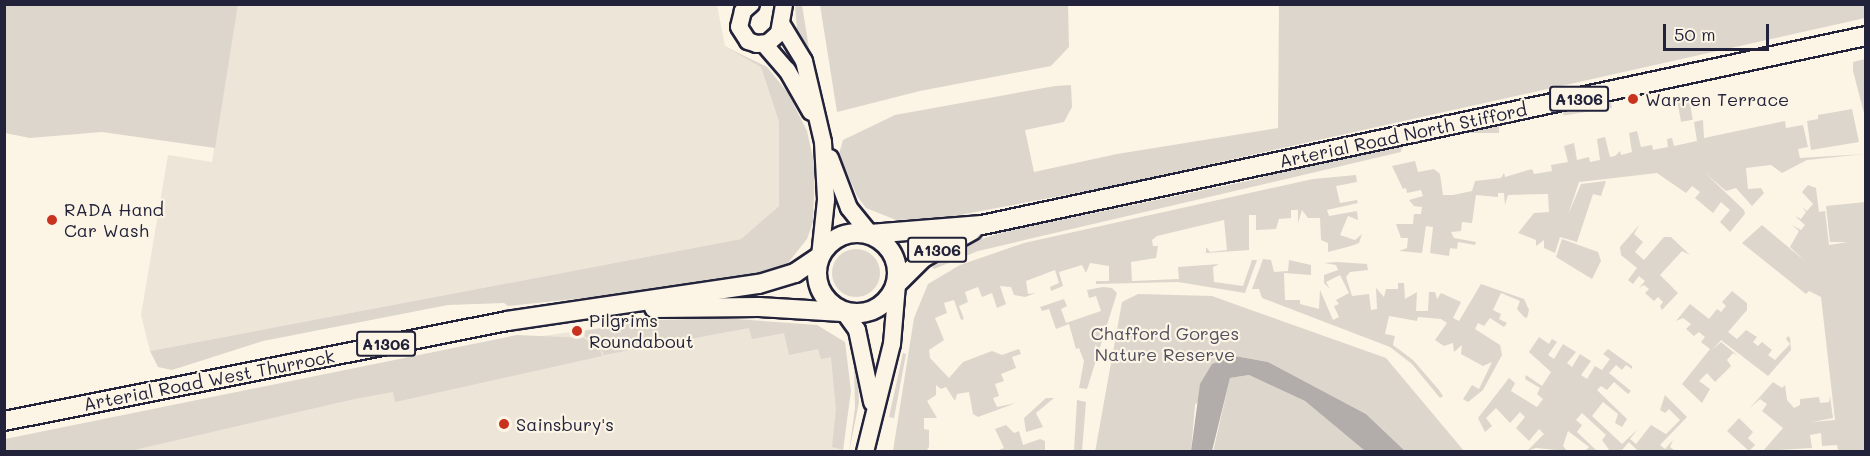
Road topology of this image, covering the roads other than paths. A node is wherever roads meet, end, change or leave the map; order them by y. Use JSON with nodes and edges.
{"nodes":[{"id":1,"x":751,"y":4,"type":"edge"},
{"id":2,"x":780,"y":13,"type":"edge"},
{"id":3,"x":1863,"y":37,"type":"edge"},
{"id":4,"x":764,"y":44,"type":"junction"},
{"id":5,"x":824,"y":142,"type":"junction"},
{"id":6,"x":982,"y":225,"type":"junction"},
{"id":7,"x":870,"y":234,"type":"junction"},
{"id":8,"x":820,"y":256,"type":"junction"},
{"id":9,"x":897,"y":284,"type":"junction"},
{"id":10,"x":591,"y":309,"type":"junction"},
{"id":11,"x":844,"y":312,"type":"junction"},
{"id":12,"x":873,"y":412,"type":"junction"},
{"id":13,"x":4,"y":421,"type":"edge"},
{"id":14,"x":865,"y":452,"type":"edge"}],
"edges":[{"from":1,"to":4,"type":"main road"},
{"from":2,"to":4,"type":"main road"},
{"from":2,"to":5,"type":"main road"},
{"from":3,"to":6,"type":"main road","name":"Arterial Road North Stifford","number":"A1306"},
{"from":4,"to":5,"type":"main road"},
{"from":5,"to":7,"type":"main road"},
{"from":5,"to":8,"type":"main road"},
{"from":6,"to":7,"type":"main road","name":"Arterial Road North Stifford","number":"A1306"},
{"from":6,"to":9,"type":"main road","name":"Arterial Road North Stifford","number":"A1306"},
{"from":7,"to":8,"type":"main road"},
{"from":7,"to":9,"type":"main road"},
{"from":8,"to":10,"type":"main road","name":"Arterial Road West Thurrock","number":"A1306"},
{"from":8,"to":11,"type":"main road"},
{"from":9,"to":11,"type":"main road"},
{"from":9,"to":12,"type":"main road"},
{"from":10,"to":11,"type":"main road","name":"Arterial Road West Thurrock","number":"A1306"},
{"from":10,"to":13,"type":"main road","name":"Arterial Road West Thurrock","number":"A1306"},
{"from":11,"to":12,"type":"main road"},
{"from":12,"to":14,"type":"main road"}]}
